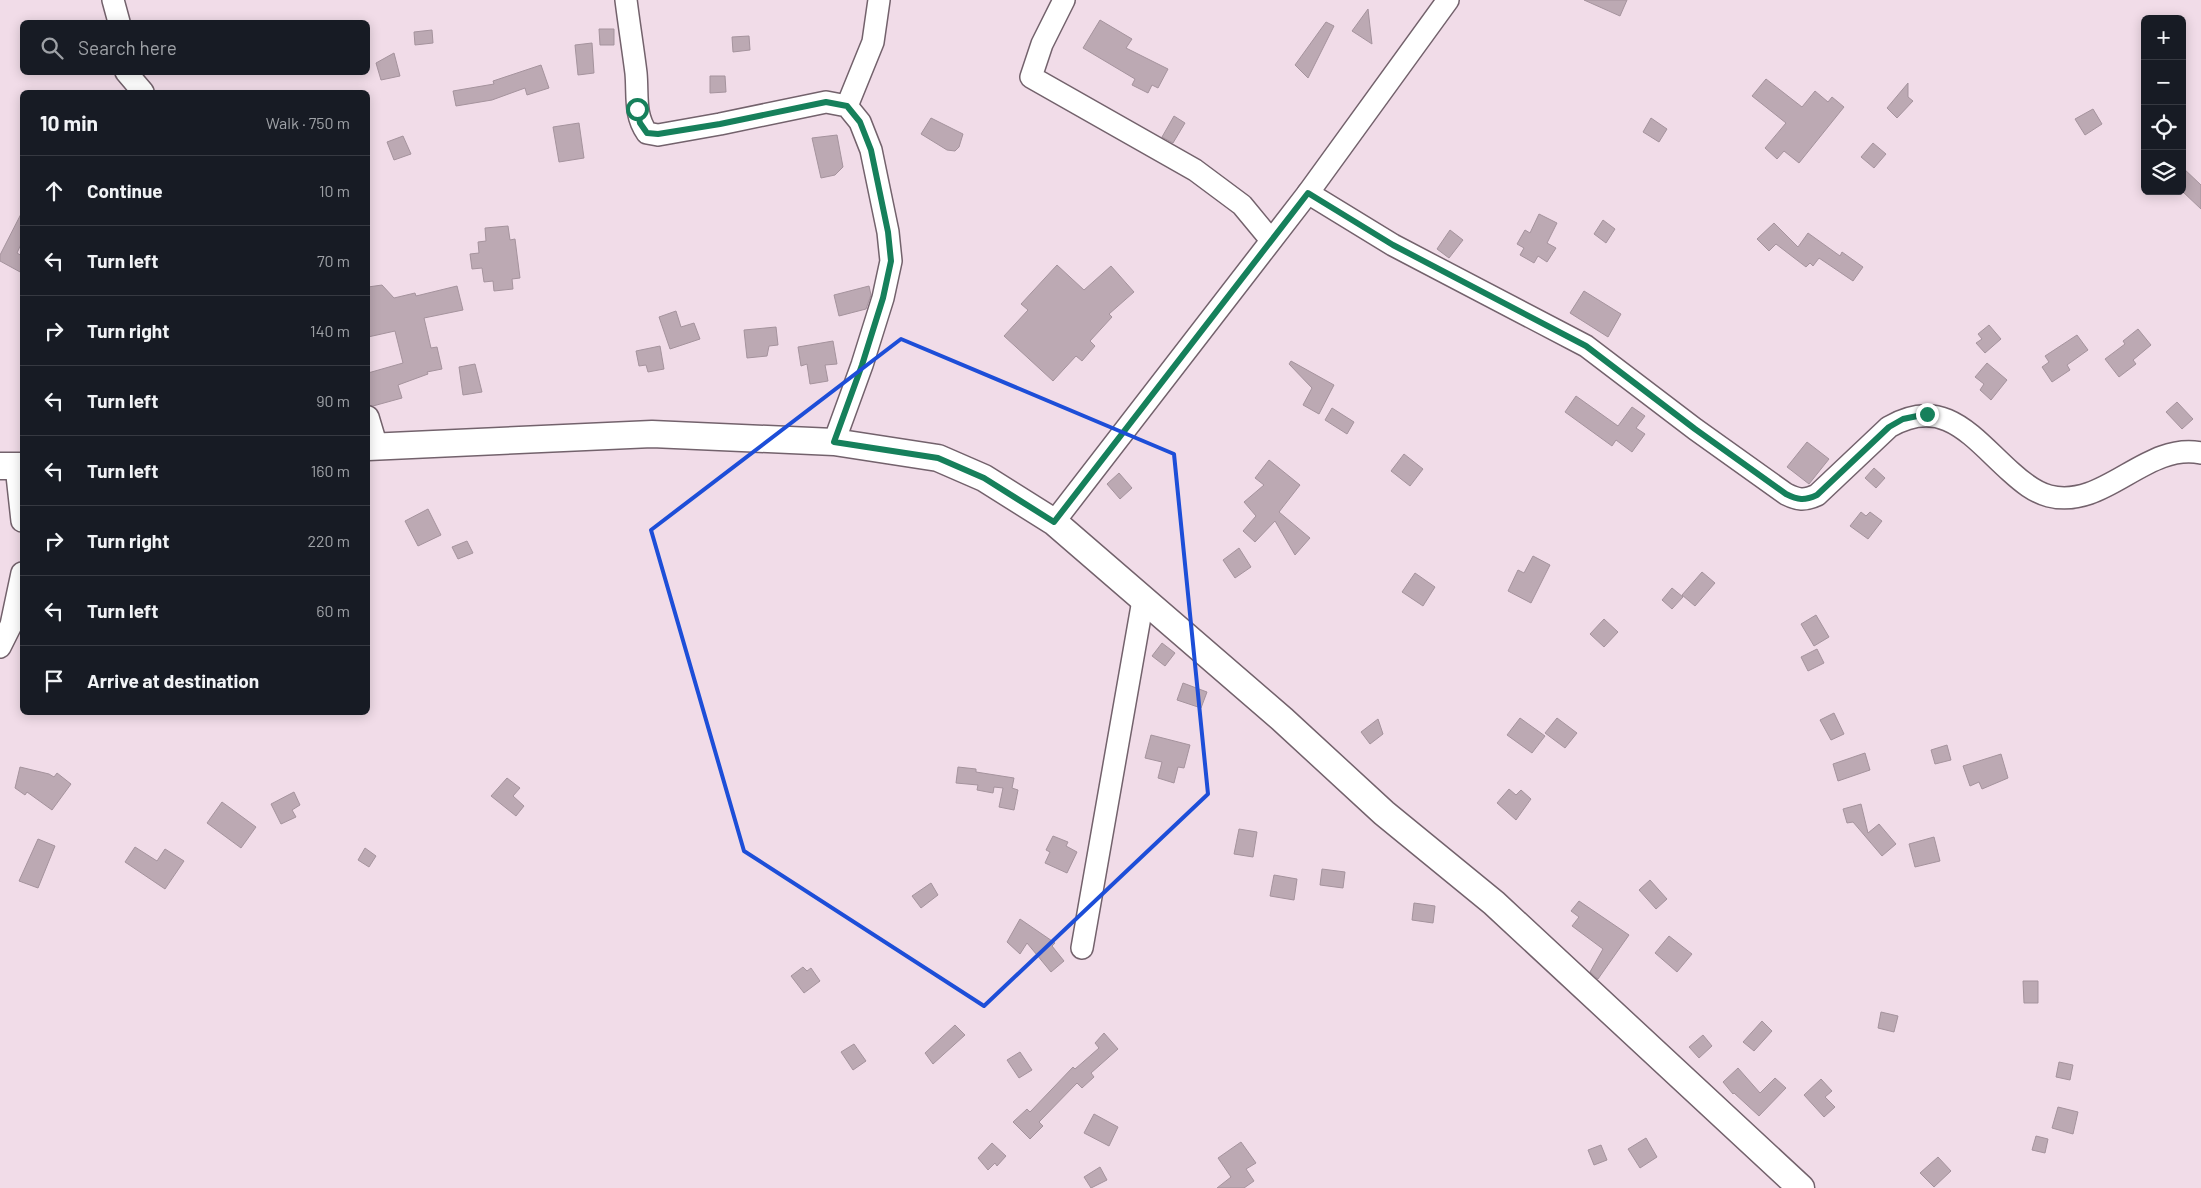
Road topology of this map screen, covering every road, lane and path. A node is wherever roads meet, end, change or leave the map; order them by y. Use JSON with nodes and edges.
{"nodes":[{"id":1,"x":113,"y":0,"type":"edge"},
{"id":2,"x":626,"y":0,"type":"edge"},
{"id":3,"x":879,"y":0,"type":"edge"},
{"id":4,"x":1064,"y":0,"type":"edge"},
{"id":5,"x":1448,"y":0,"type":"edge"},
{"id":6,"x":118,"y":20,"type":"edge"},
{"id":7,"x":129,"y":75,"type":"edge"},
{"id":8,"x":141,"y":90,"type":"edge"},
{"id":9,"x":847,"y":106,"type":"junction"},
{"id":10,"x":1308,"y":193,"type":"junction"},
{"id":11,"x":1271,"y":240,"type":"junction"},
{"id":12,"x":370,"y":432,"type":"edge"},
{"id":13,"x":834,"y":442,"type":"junction"},
{"id":14,"x":372,"y":447,"type":"edge"},
{"id":15,"x":2201,"y":453,"type":"edge"},
{"id":16,"x":13,"y":466,"type":"edge"},
{"id":17,"x":20,"y":508,"type":"edge"},
{"id":18,"x":1054,"y":522,"type":"junction"},
{"id":19,"x":20,"y":582,"type":"edge"},
{"id":20,"x":1144,"y":600,"type":"junction"},
{"id":21,"x":0,"y":647,"type":"edge"},
{"id":22,"x":1082,"y":948,"type":"dead end"},
{"id":23,"x":1801,"y":1188,"type":"edge"}],
"edges":[{"from":1,"to":6,"type":"street"},
{"from":2,"to":9,"type":"street"},
{"from":3,"to":9,"type":"street"},
{"from":4,"to":11,"type":"street"},
{"from":5,"to":10,"type":"street"},
{"from":7,"to":8,"type":"street"},
{"from":9,"to":13,"type":"street"},
{"from":10,"to":11,"type":"street"},
{"from":10,"to":15,"type":"street"},
{"from":11,"to":18,"type":"street"},
{"from":12,"to":14,"type":"street"},
{"from":13,"to":14,"type":"street"},
{"from":13,"to":18,"type":"street"},
{"from":16,"to":17,"type":"street"},
{"from":18,"to":20,"type":"street"},
{"from":19,"to":21,"type":"street"},
{"from":20,"to":22,"type":"street"},
{"from":20,"to":23,"type":"street"}]}
